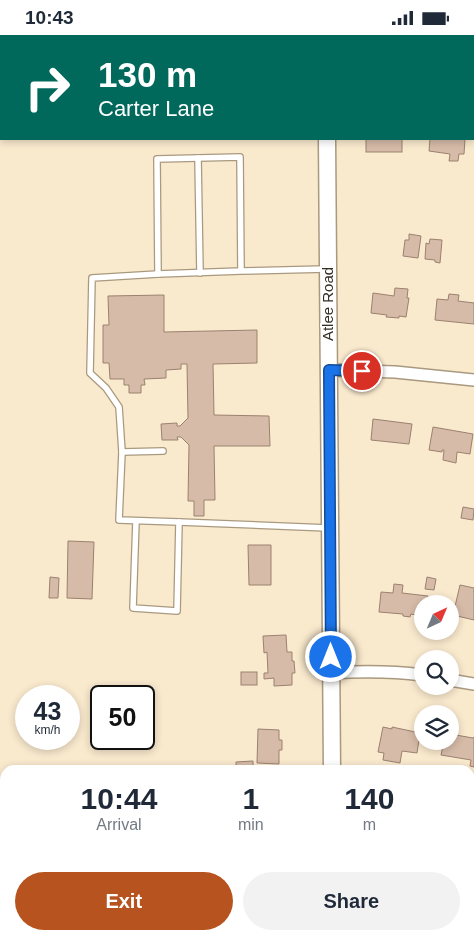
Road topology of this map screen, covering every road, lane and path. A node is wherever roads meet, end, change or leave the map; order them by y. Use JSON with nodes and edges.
{"nodes":[{"id":1,"x":327,"y":140,"type":"edge"},
{"id":2,"x":198,"y":158,"type":"junction"},
{"id":3,"x":328,"y":269,"type":"junction"},
{"id":4,"x":240,"y":271,"type":"junction"},
{"id":5,"x":200,"y":273,"type":"junction"},
{"id":6,"x":158,"y":274,"type":"junction"},
{"id":7,"x":329,"y":370,"type":"junction"},
{"id":8,"x":474,"y":379,"type":"edge"},
{"id":9,"x":163,"y":451,"type":"dead end"},
{"id":10,"x":122,"y":453,"type":"junction"},
{"id":11,"x":136,"y":521,"type":"junction"},
{"id":12,"x":179,"y":522,"type":"junction"},
{"id":13,"x":330,"y":528,"type":"junction"},
{"id":14,"x":331,"y":673,"type":"junction"},
{"id":15,"x":414,"y":674,"type":"edge"},
{"id":16,"x":459,"y":682,"type":"edge"},
{"id":17,"x":474,"y":684,"type":"edge"},
{"id":18,"x":332,"y":765,"type":"edge"}],
"edges":[{"from":1,"to":3,"type":"main road","name":"Atlee Road"},
{"from":2,"to":4,"type":"lane"},
{"from":2,"to":5,"type":"lane"},
{"from":2,"to":6,"type":"lane"},
{"from":3,"to":4,"type":"lane"},
{"from":3,"to":7,"type":"main road","name":"Atlee Road"},
{"from":4,"to":5,"type":"lane"},
{"from":5,"to":6,"type":"lane"},
{"from":6,"to":10,"type":"lane"},
{"from":7,"to":8,"type":"street"},
{"from":7,"to":13,"type":"main road","name":"Atlee Road"},
{"from":9,"to":10,"type":"lane"},
{"from":10,"to":11,"type":"lane"},
{"from":11,"to":12,"type":"lane"},
{"from":11,"to":12,"type":"lane"},
{"from":12,"to":13,"type":"lane"},
{"from":13,"to":14,"type":"main road","name":"Atlee Road"},
{"from":14,"to":15,"type":"street"},
{"from":14,"to":18,"type":"main road","name":"Atlee Road"},
{"from":16,"to":17,"type":"street"}]}
